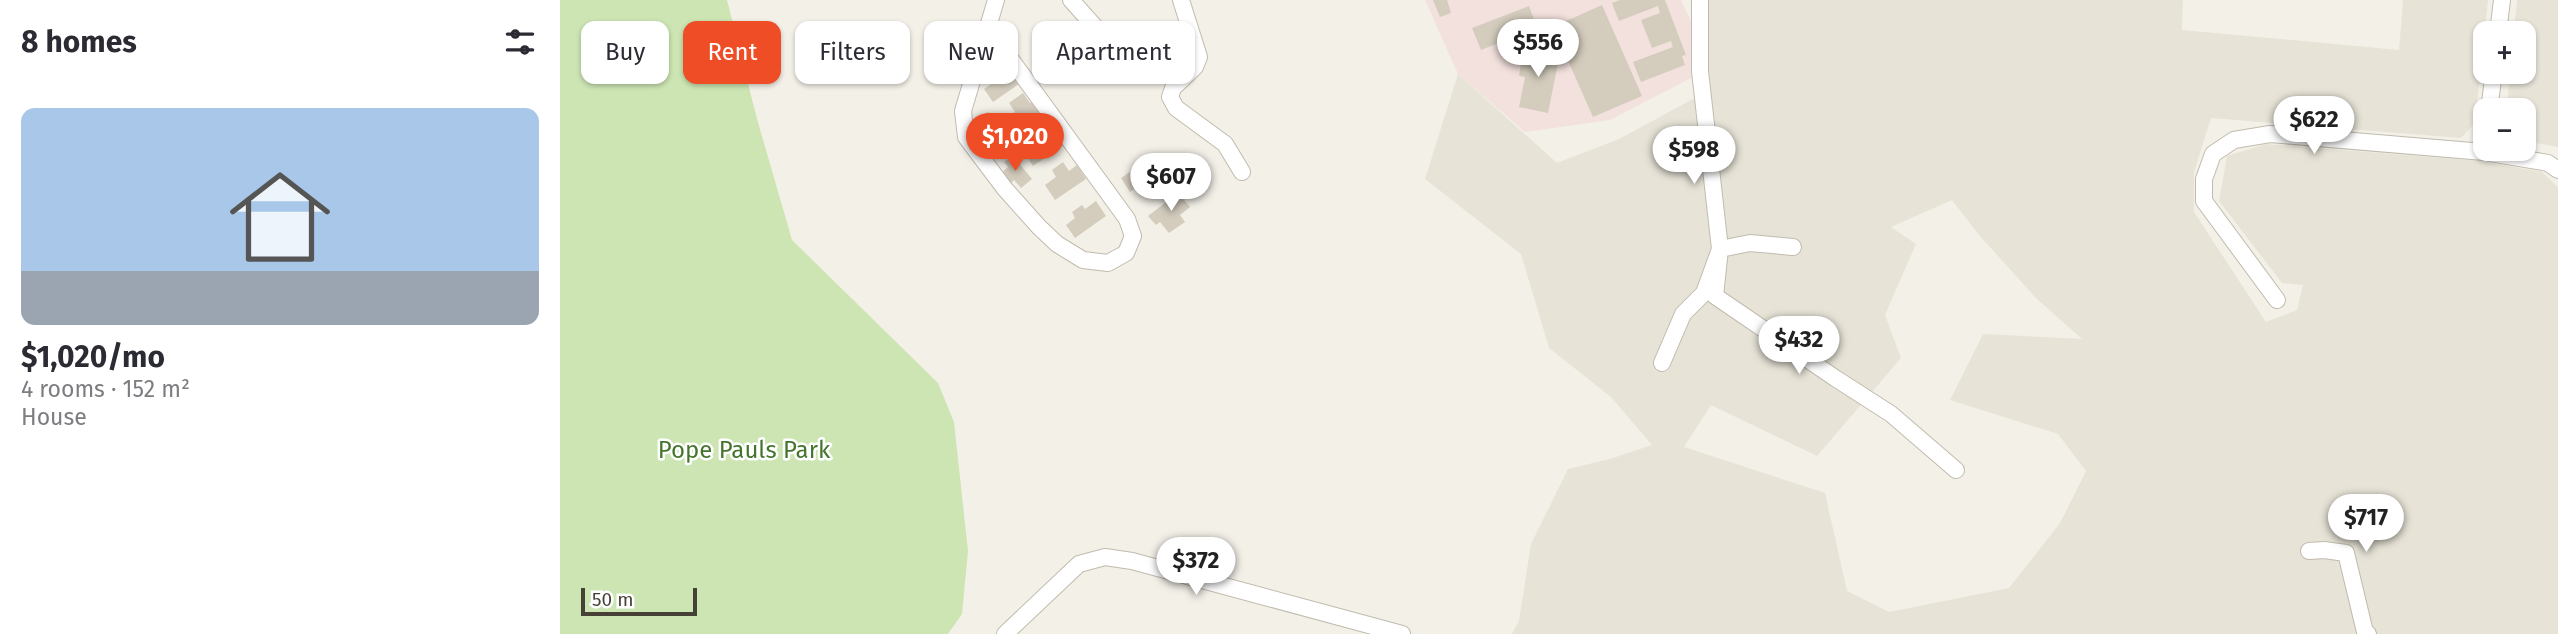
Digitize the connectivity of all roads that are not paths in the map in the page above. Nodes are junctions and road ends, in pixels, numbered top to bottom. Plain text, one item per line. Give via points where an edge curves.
1 (996, 0) edge
2 (1071, 0) edge
3 (1181, 0) edge
4 (1700, 0) edge
5 (2502, 0) edge
6 (990, 21) edge
7 (1090, 21) edge
8 (2499, 21) edge
9 (988, 28) joint
10 (2473, 146) edge
11 (2536, 160) edge
12 (2558, 170) edge
13 (1242, 172) dead end
14 (1793, 247) dead end
15 (1720, 249) junction
16 (2277, 300) dead end
17 (1662, 363) dead end
18 (1956, 470) dead end
19 (2309, 551) dead end
20 (1005, 634) edge
21 (1402, 634) edge
22 (2368, 634) edge

1 - 6 street
2 - 7 street
3 - 13 street via 1199,57 1170,97 1176,108 1225,144
4 - 15 street via 1700,71
5 - 8 street
9 - 9 street via 1127,219 1133,236 1126,253 1108,263 1083,260 1057,244 1005,189 966,137 963,111
10 - 16 street via 2270,134 2234,140 2213,154 2204,179 2204,201
11 - 12 street
14 - 15 street via 1750,243
15 - 17 street via 1704,293 1683,314
15 - 18 street via 1715,296 1891,414
19 - 22 street via 2347,553
20 - 21 street via 1079,564 1105,558 1132,561

